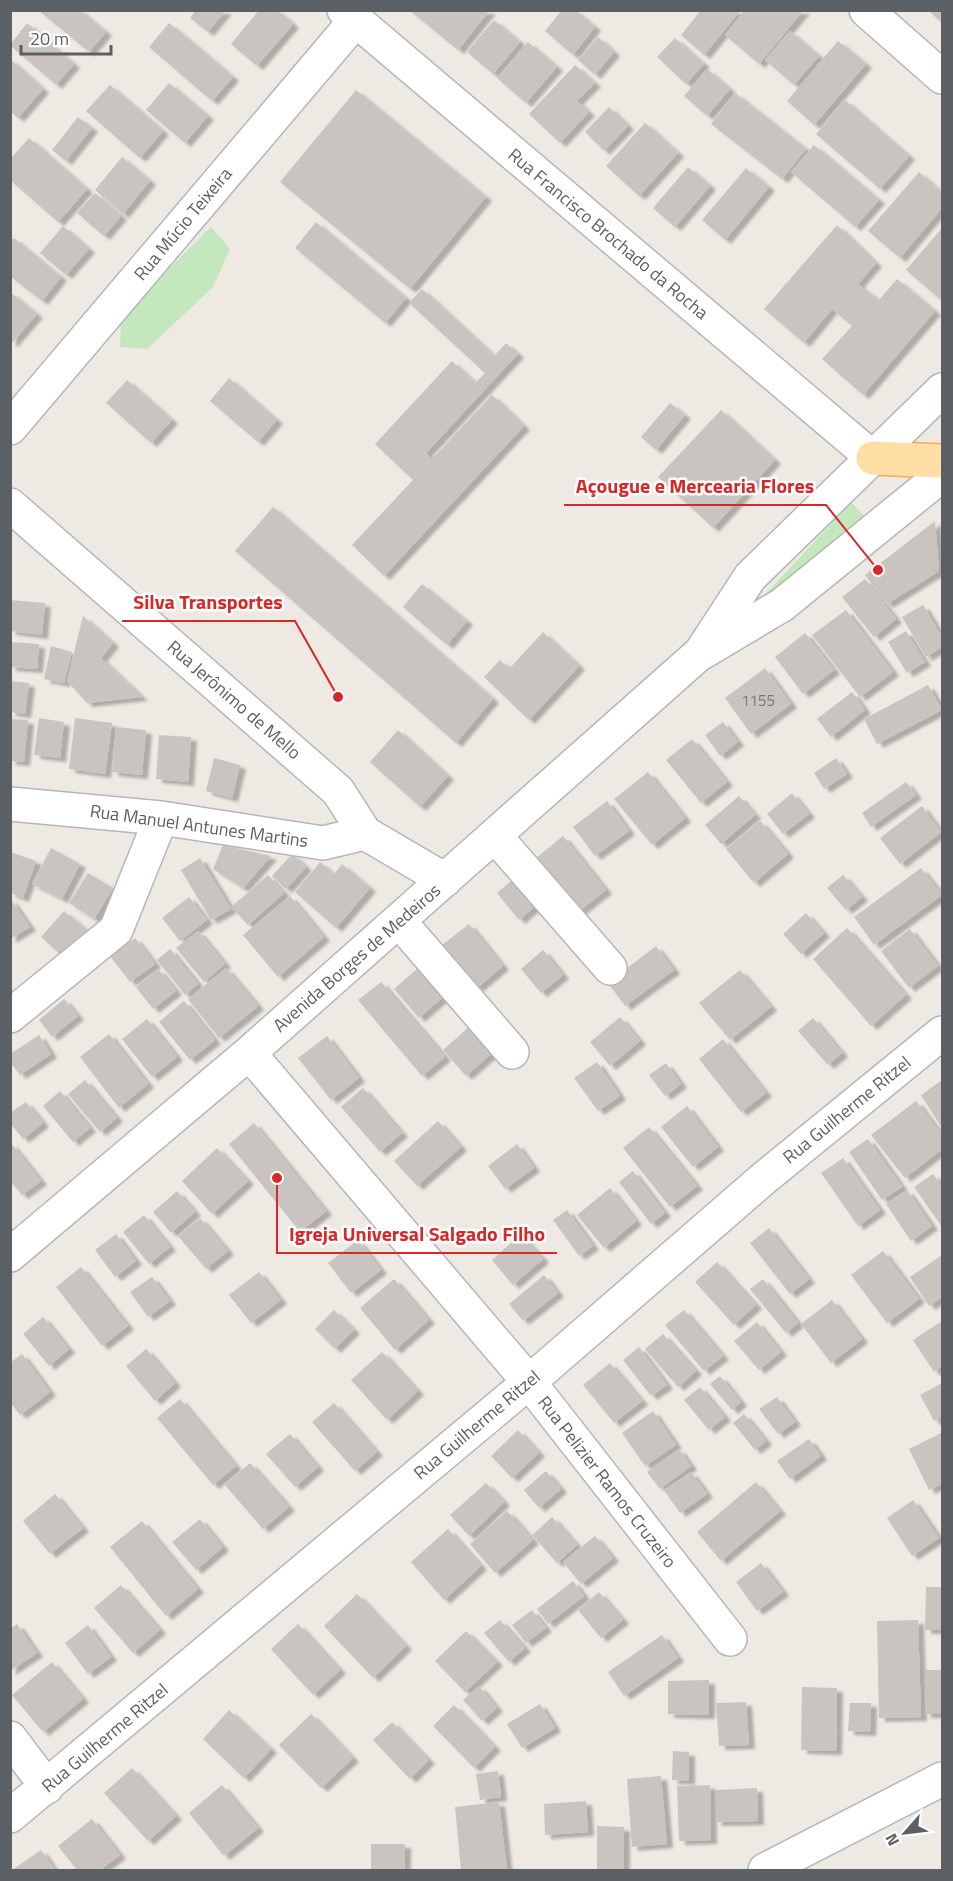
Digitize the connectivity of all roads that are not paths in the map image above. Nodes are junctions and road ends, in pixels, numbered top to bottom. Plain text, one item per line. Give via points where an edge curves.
1 (866, 10) edge
2 (349, 16) edge
3 (942, 77) edge
4 (942, 390) edge
5 (10, 428) edge
6 (873, 458) junction
7 (942, 461) edge
8 (942, 475) edge
9 (10, 505) edge
10 (698, 656) junction
11 (10, 804) edge
12 (161, 818) junction
13 (365, 833) junction
14 (495, 836) junction
15 (445, 880) junction
16 (399, 921) junction
17 (610, 968) dead end
18 (10, 1017) edge
19 (942, 1033) edge
20 (512, 1052) dead end
21 (249, 1053) junction
22 (10, 1255) edge
23 (529, 1382) junction
24 (730, 1639) dead end
25 (10, 1738) edge
26 (942, 1779) edge
27 (47, 1787) junction
28 (10, 1816) edge
29 (765, 1870) edge

1 - 3 street
2 - 5 street, Rua Múcio Teixeira
2 - 6 street, Rua Francisco Brochado da Rocha
4 - 6 street, Avenida Borges de Medeiros
6 - 7 main road
6 - 10 street, Avenida Borges de Medeiros via 750,577
8 - 10 street, Avenida Borges de Medeiros via 782,606
9 - 13 street, Rua Jerônimo de Mello via 338,791
10 - 14 street, Avenida Borges de Medeiros
11 - 12 street, Rua Manuel Antunes Martins
12 - 13 street, Rua Manuel Antunes Martins via 323,843
12 - 18 street via 116,930
13 - 15 street
14 - 15 street, Avenida Borges de Medeiros
14 - 17 street
15 - 16 street, Avenida Borges de Medeiros
16 - 20 street
16 - 21 street, Avenida Borges de Medeiros
19 - 23 street, Rua Guilherme Ritzel via 763,1179
21 - 22 street, Avenida Borges de Medeiros
21 - 23 street, Rua Pelizier Ramos Cruzeiro
23 - 24 street, Rua Pelizier Ramos Cruzeiro
23 - 27 street, Rua Guilherme Ritzel
25 - 27 street
26 - 29 street
27 - 28 street, Rua Guilherme Ritzel

